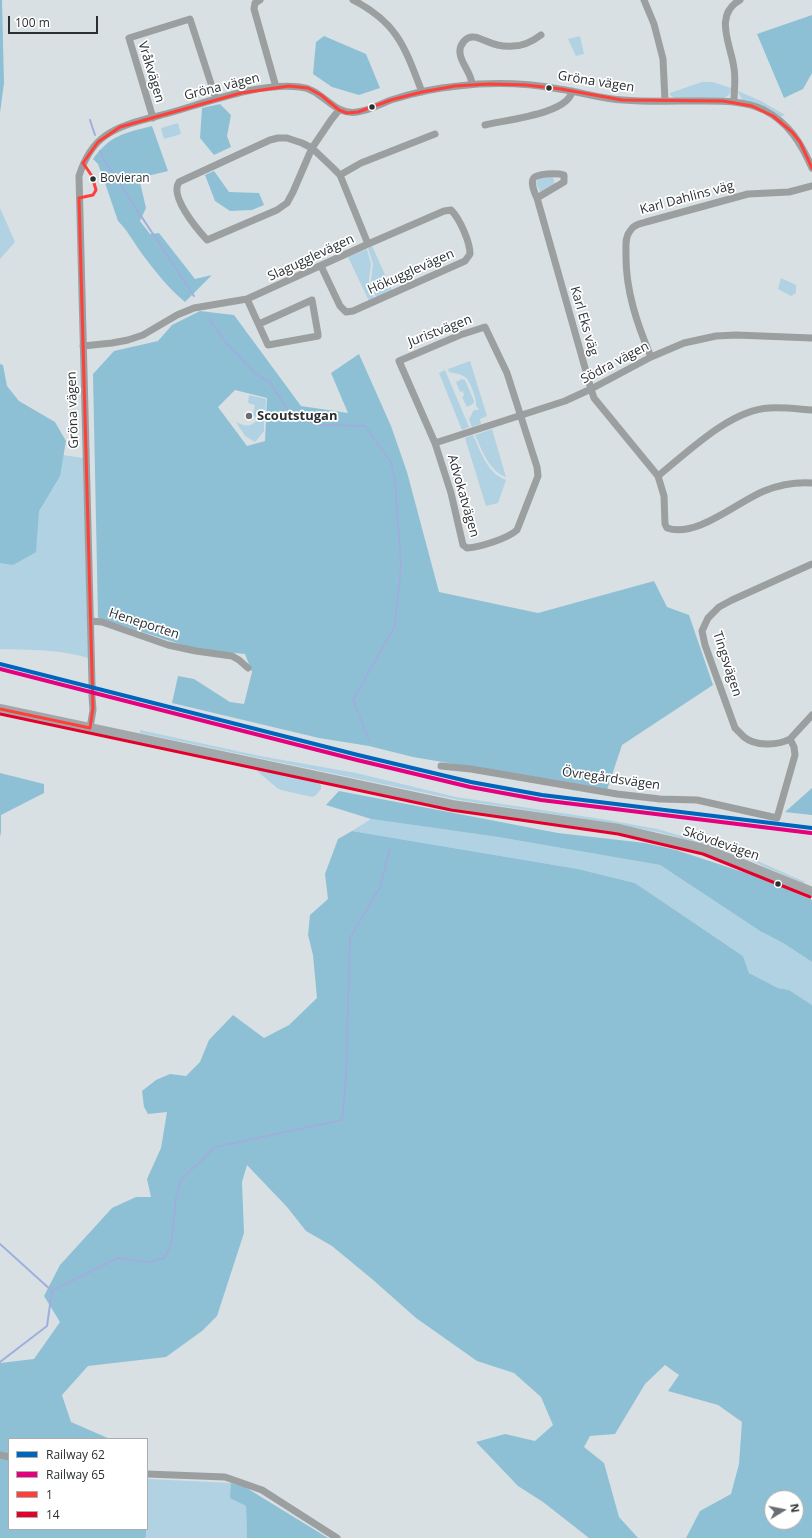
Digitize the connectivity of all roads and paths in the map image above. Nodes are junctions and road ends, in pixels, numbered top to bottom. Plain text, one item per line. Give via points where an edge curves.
1 (260, 0) edge
2 (353, 0) edge
3 (644, 0) edge
4 (740, 0) edge
5 (542, 35) dead end
6 (472, 84) junction
7 (276, 87) junction
8 (572, 91) junction
9 (422, 92) junction
10 (216, 99) junction
11 (666, 101) junction
12 (734, 102) junction
13 (339, 110) junction
14 (153, 118) junction
15 (486, 125) dead end
16 (434, 134) dead end
17 (312, 148) junction
18 (812, 168) edge
19 (340, 175) junction
20 (812, 186) edge
21 (537, 198) junction
22 (368, 244) junction
23 (321, 266) junction
24 (247, 299) junction
25 (259, 324) junction
26 (812, 338) edge
27 (83, 346) junction
28 (651, 357) junction
29 (591, 389) junction
30 (812, 410) edge
31 (520, 416) junction
32 (435, 443) junction
33 (658, 476) junction
34 (812, 483) edge
35 (812, 564) edge
36 (91, 621) junction
37 (248, 668) dead end
38 (92, 684) tunnel mouth
39 (92, 696) tunnel mouth
40 (0, 709) edge
41 (812, 715) edge
42 (90, 728) junction
43 (790, 739) junction
44 (441, 766) dead end
45 (812, 892) edge
46 (148, 1474) edge
47 (337, 1538) edge

1 - 7 street via 255,3 254,8
2 - 9 street via 374,12 396,35 410,60
3 - 11 street via 663,58
4 - 12 street via 731,6 725,20 735,74
5 - 6 street via 528,44 513,46 496,45 475,37 467,38 461,44 460,54 471,75
6 - 8 street, Gröna vägen via 526,85
6 - 9 street, Gröna vägen
7 - 10 street, Gröna vägen
7 - 13 street, Gröna vägen via 308,88
8 - 11 street, Gröna vägen via 622,100
8 - 15 street via 572,95 556,107
9 - 13 street, Gröna vägen via 358,112 347,113
10 - 14 street, Gröna vägen
10 - 14 street, Vråkvägen via 190,19 129,38
11 - 12 street, Gröna vägen
12 - 18 street, Gröna vägen via 763,110 784,124 800,142
13 - 17 street
14 - 27 street, Gröna vägen via 120,127 105,135 87,155 79,176
16 - 19 street via 361,163
17 - 17 street via 287,203 278,210 212,239 207,240 190,220 176,189 179,182 270,140 287,138
17 - 19 street, Slagugglevägen
19 - 22 street, Slagugglevägen
20 - 28 street, Karl Dahlins väg via 789,192 748,194 646,222 631,229 626,241 627,279 634,312
21 - 21 street, Karl Eks väg via 532,182 535,176 564,175 564,182 560,186
21 - 29 street, Karl Eks väg
22 - 23 street, Slagugglevägen
22 - 23 street, Hökugglevägen via 451,210 456,215 470,246 470,254 465,261 346,312 340,306
23 - 24 street, Slagugglevägen
24 - 25 street
24 - 27 street, Slagugglevägen via 194,308 143,335 128,340
25 - 25 street via 268,344 318,336 312,300
26 - 28 street, Södra vägen via 744,334 716,336 684,343
27 - 36 street, Gröna vägen
28 - 29 street, Södra vägen
29 - 31 street, Södra vägen
29 - 33 street, Karl Eks väg via 594,398
30 - 33 street via 768,408 743,414 721,426
31 - 32 street, Södra vägen
31 - 32 street, Juristvägen via 502,360 485,327 460,334 399,361
31 - 32 street, Advokatvägen via 538,476 517,530 510,536 471,548 463,545 451,493
33 - 34 street via 664,496 665,524 672,530 696,526 778,486
35 - 43 street, Tingsvägen via 719,607 708,618 702,631 735,728 745,738 760,744 774,744
36 - 37 street, Heneporten via 102,622 181,648 232,656
36 - 38 street, Heneporten
39 - 42 street
40 - 42 main road, Skövdevägen
41 - 43 street
42 - 45 main road, Skövdevägen via 452,805 619,829 705,849
43 - 44 street, Övregårdsvägen via 795,755 777,818 697,800 617,794
46 - 47 street via 225,1477 262,1490

